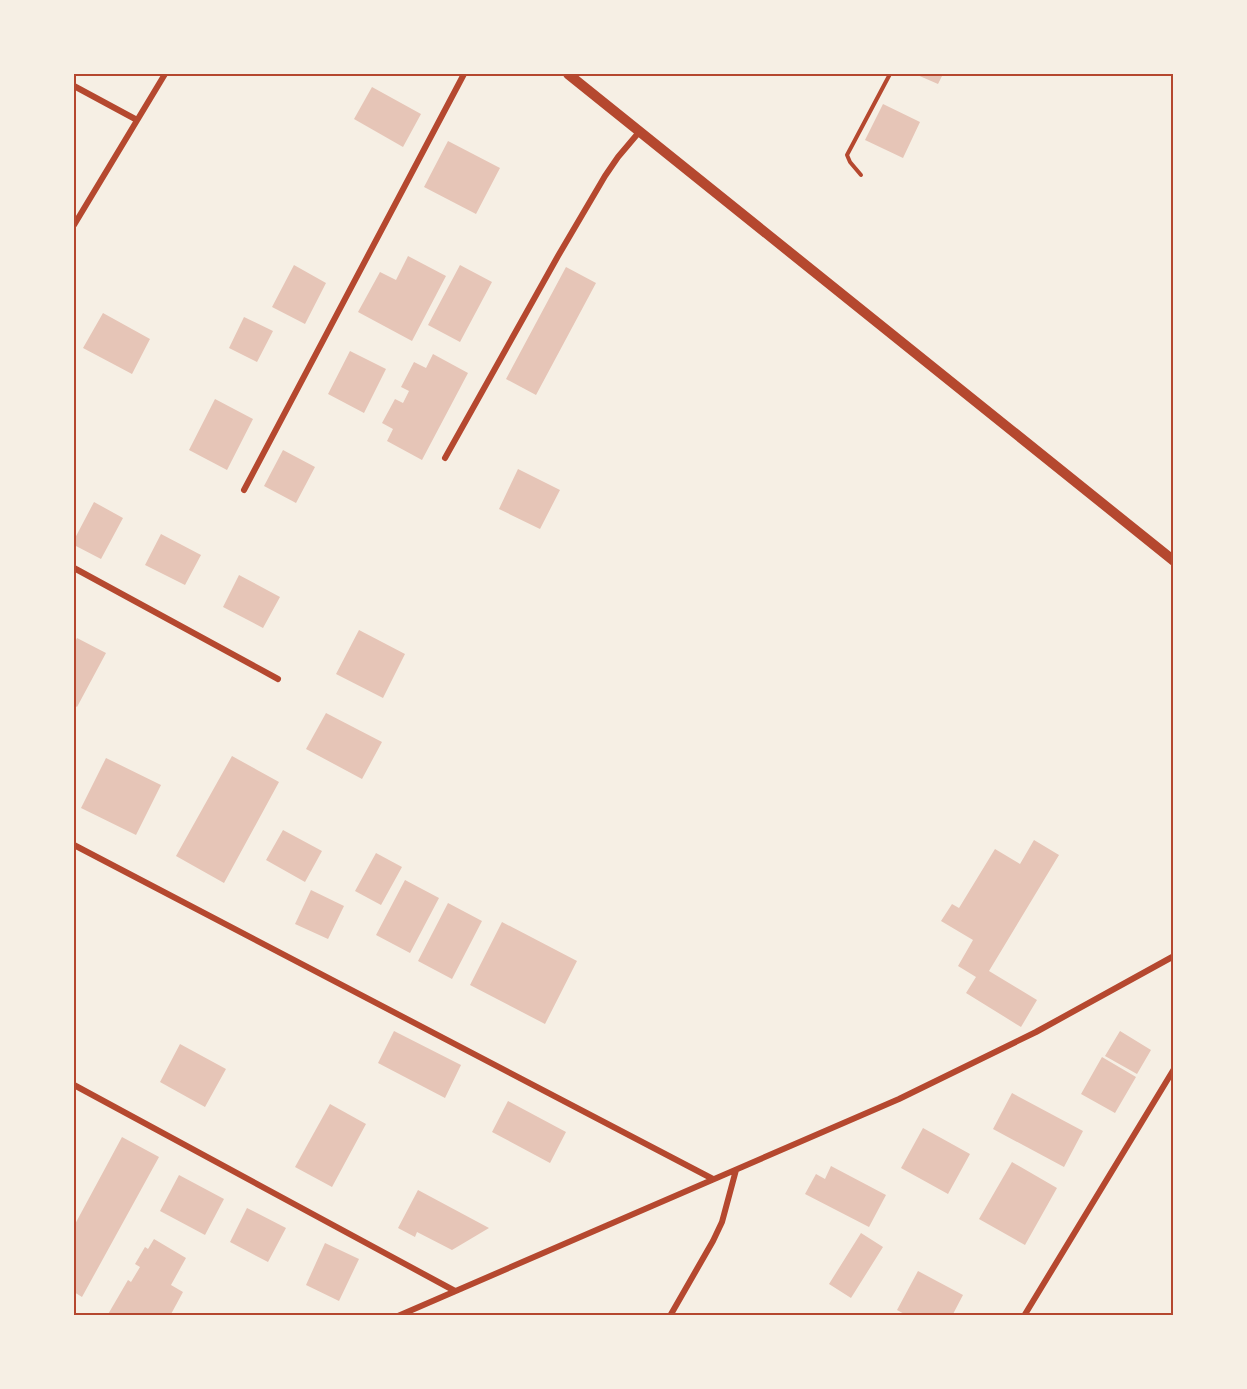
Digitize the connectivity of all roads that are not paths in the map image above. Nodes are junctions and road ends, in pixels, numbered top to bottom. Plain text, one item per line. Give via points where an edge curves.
1 (165, 74) edge
2 (464, 74) edge
3 (568, 74) edge
4 (74, 86) edge
5 (137, 120) junction
6 (640, 131) junction
7 (74, 225) edge
8 (445, 458) dead end
9 (244, 490) dead end
10 (1173, 561) edge
11 (74, 568) edge
12 (278, 679) dead end
13 (74, 845) edge
14 (1173, 956) edge
15 (1173, 1069) edge
16 (74, 1085) edge
17 (736, 1170) junction
18 (713, 1179) junction
19 (455, 1291) junction
20 (398, 1316) edge
21 (670, 1316) edge
22 (1024, 1316) edge

1 - 5 street
2 - 9 street
3 - 6 street
4 - 5 street
5 - 7 street
6 - 8 street via 605,176
6 - 10 street
11 - 12 street
13 - 18 street
14 - 17 street via 1036,1032 899,1099
15 - 22 street
16 - 19 street
17 - 18 street
17 - 21 street via 713,1242
18 - 19 street
19 - 20 street

